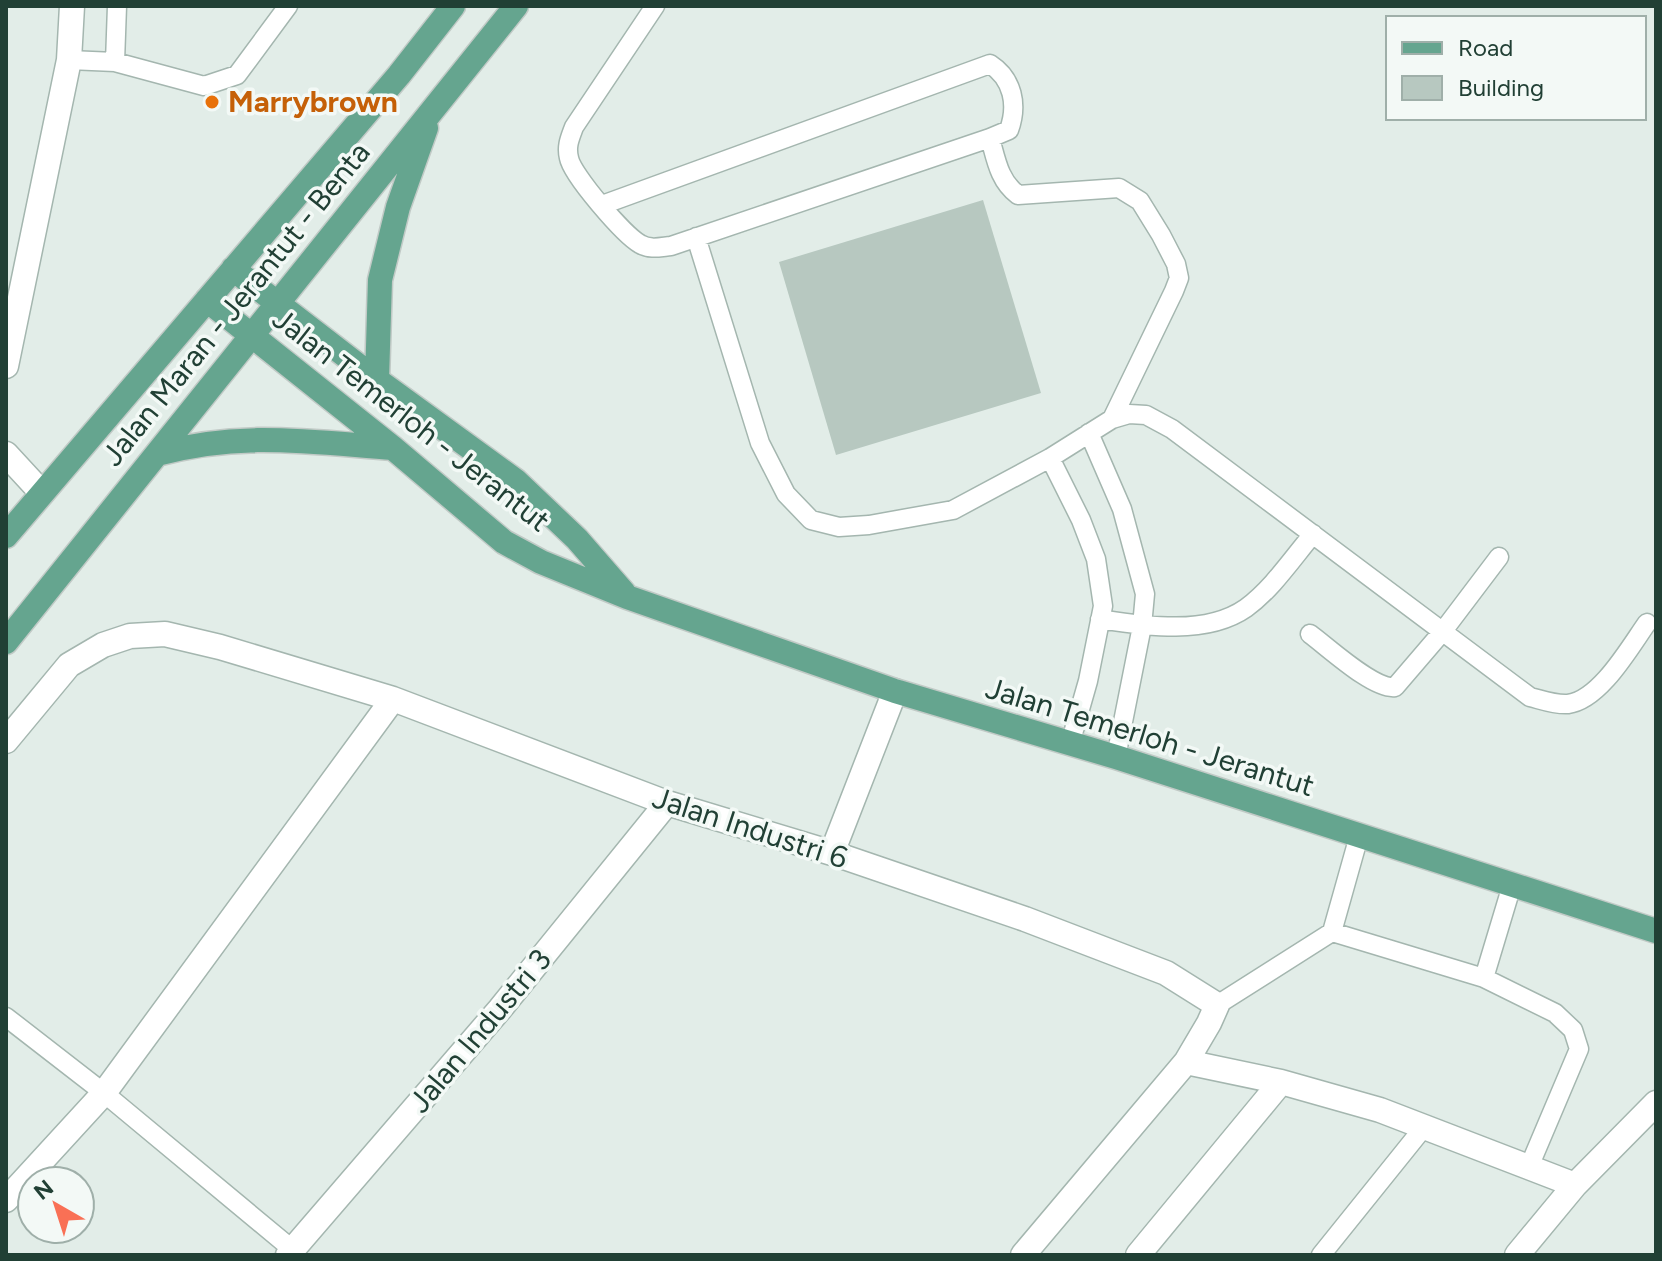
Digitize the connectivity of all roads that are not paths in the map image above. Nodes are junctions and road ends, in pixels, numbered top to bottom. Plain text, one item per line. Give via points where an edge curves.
1 (72, 6) edge
2 (117, 6) edge
3 (288, 6) edge
4 (453, 6) edge
5 (516, 6) edge
6 (655, 6) edge
7 (69, 60) junction
8 (115, 62) junction
9 (432, 110) junction
10 (990, 138) junction
11 (602, 205) junction
12 (696, 237) junction
13 (233, 269) junction
14 (207, 300) junction
15 (278, 303) junction
16 (251, 336) junction
17 (6, 366) edge
18 (377, 380) junction
19 (1112, 419) junction
20 (1089, 433) junction
21 (393, 448) junction
22 (6, 454) edge
23 (157, 454) junction
24 (1050, 458) junction
25 (42, 493) junction
26 (1313, 534) junction
27 (6, 536) edge
28 (1499, 557) dead end
29 (627, 597) junction
30 (1100, 619) junction
31 (1647, 623) dead end
32 (1142, 626) junction
33 (1443, 631) junction
34 (1310, 634) dead end
35 (6, 642) edge
36 (895, 691) junction
37 (393, 699) junction
38 (6, 741) edge
39 (1070, 744) junction
40 (1116, 757) junction
41 (667, 803) junction
42 (1359, 836) junction
43 (832, 853) junction
44 (1512, 885) junction
45 (1656, 931) edge
46 (1332, 932) junction
47 (1484, 978) junction
48 (1217, 1005) junction
49 (6, 1017) edge
50 (1186, 1062) junction
51 (1281, 1082) junction
52 (104, 1093) junction
53 (1656, 1103) edge
54 (1424, 1127) junction
55 (1529, 1167) junction
56 (1575, 1185) junction
57 (6, 1200) edge
58 (290, 1252) edge
59 (1023, 1255) edge
60 (1138, 1255) edge
61 (1321, 1255) edge
62 (1517, 1255) edge

1 - 7 street
2 - 8 lane
3 - 8 lane via 237,75 204,86
4 - 13 main road, Jalan Maran - Jerantut - Benta
5 - 9 main road, Jalan Maran - Jerantut - Benta
6 - 11 lane via 567,145 577,177
7 - 8 lane
7 - 17 street
9 - 15 main road, Jalan Maran - Jerantut - Benta
9 - 18 main road via 398,207 380,280
10 - 11 lane via 1009,130 1014,110 1005,78 990,64
10 - 12 lane
10 - 19 lane via 1001,175 1018,195 1119,188 1129,192 1140,201 1176,264 1179,278 1174,291
11 - 12 lane via 639,244 671,246
12 - 24 lane via 760,443 786,494 811,520 839,527 869,525 953,510
13 - 14 main road, Jalan Maran - Jerantut - Benta
13 - 15 main road, Jalan Temerloh - Jerantut
14 - 16 main road, Jalan Temerloh - Jerantut
14 - 25 main road, Jalan Maran - Jerantut - Benta
15 - 16 main road, Jalan Maran - Jerantut - Benta
15 - 18 main road, Jalan Temerloh - Jerantut
16 - 21 main road, Jalan Temerloh - Jerantut
16 - 23 main road, Jalan Maran - Jerantut - Benta
18 - 29 main road, Jalan Temerloh - Jerantut via 516,481
19 - 20 lane
19 - 26 lane via 1146,415 1172,429
20 - 24 lane
20 - 32 lane via 1135,551 1145,594
21 - 23 main road via 232,439
21 - 29 main road, Jalan Temerloh - Jerantut via 504,542
22 - 25 street
23 - 35 main road, Jalan Maran - Jerantut - Benta
24 - 30 lane via 1096,559
25 - 27 main road, Jalan Maran - Jerantut - Benta
26 - 32 lane via 1243,610 1197,625
26 - 33 lane
28 - 33 lane
29 - 36 main road, Jalan Temerloh - Jerantut
30 - 32 lane
30 - 39 lane
31 - 33 lane via 1596,689 1570,704 1530,697
32 - 40 lane
33 - 34 lane via 1402,682 1386,689
36 - 39 main road, Jalan Temerloh - Jerantut
36 - 43 street
37 - 38 street, Jalan Industri 6 via 220,647 165,634 130,636 69,665
37 - 41 street, Jalan Industri 6
37 - 52 street
39 - 40 main road, Jalan Temerloh - Jerantut
40 - 42 main road, Jalan Temerloh - Jerantut
41 - 43 street, Jalan Industri 6
41 - 58 street, Jalan Industri 3 via 500,1009
42 - 44 main road, Jalan Temerloh - Jerantut
42 - 46 lane
43 - 48 street, Jalan Industri 6 via 1166,973
44 - 45 main road, Jalan Temerloh - Jerantut
44 - 47 lane
46 - 47 lane
46 - 48 lane
47 - 55 lane via 1555,1013 1573,1030 1579,1049
48 - 50 street
49 - 52 lane
50 - 51 street
50 - 59 street
51 - 54 street
51 - 60 street
52 - 57 street
52 - 58 lane
53 - 56 street
54 - 55 street
54 - 61 lane
55 - 56 street
56 - 62 street

